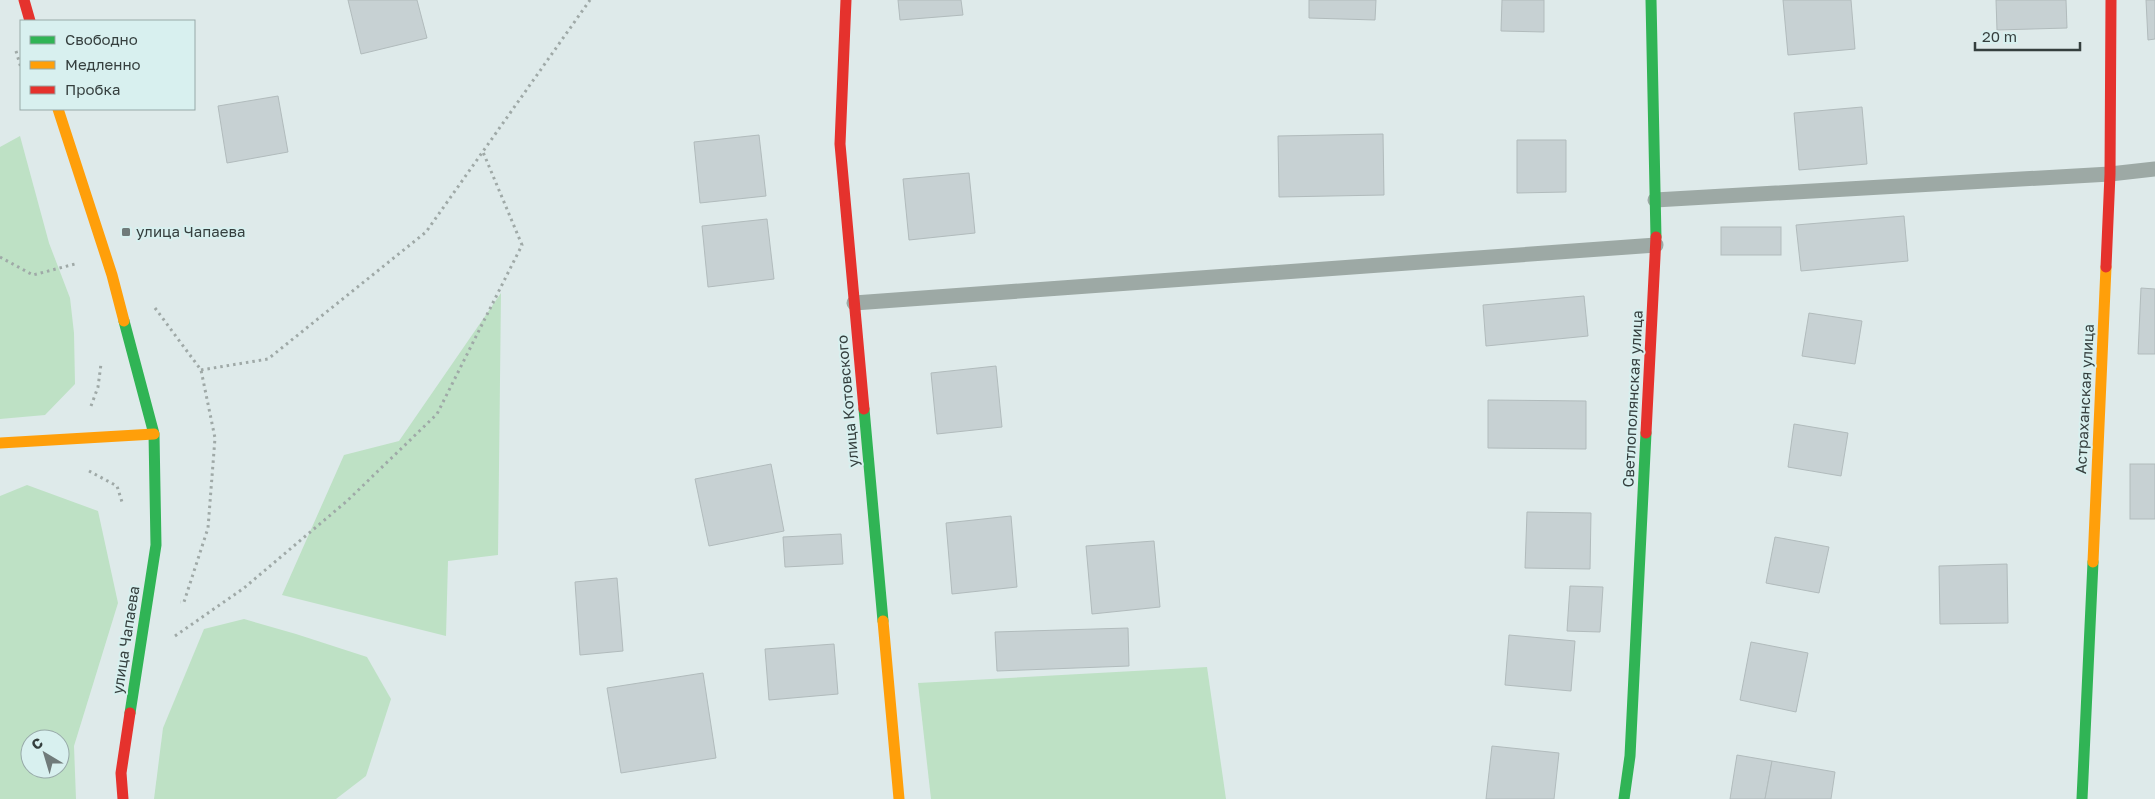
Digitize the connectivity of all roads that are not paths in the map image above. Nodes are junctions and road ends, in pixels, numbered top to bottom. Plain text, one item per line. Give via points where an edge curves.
1 (24, 0) edge
2 (846, 0) edge
3 (1651, 0) edge
4 (2111, 0) edge
5 (30, 20) edge
6 (58, 110) edge
7 (2155, 169) edge
8 (2110, 174) junction
9 (1655, 200) junction
10 (1656, 245) junction
11 (854, 303) junction
12 (154, 434) junction
13 (0, 443) edge
14 (123, 799) edge
15 (899, 799) edge
16 (1624, 799) edge
17 (2082, 799) edge

1 - 5 street
2 - 11 street, улица Котовского via 840,144
3 - 9 street, Светлополянская улица
4 - 8 street, Астраханская улица
6 - 12 street, улица Чапаева via 112,276
7 - 8 lane
8 - 9 lane
8 - 17 street, Астраханская улица
9 - 10 street, Светлополянская улица
10 - 11 lane
10 - 16 street, Светлополянская улица via 1630,756
11 - 15 street, улица Котовского
12 - 13 street
12 - 14 street, улица Чапаева via 156,546 121,773

